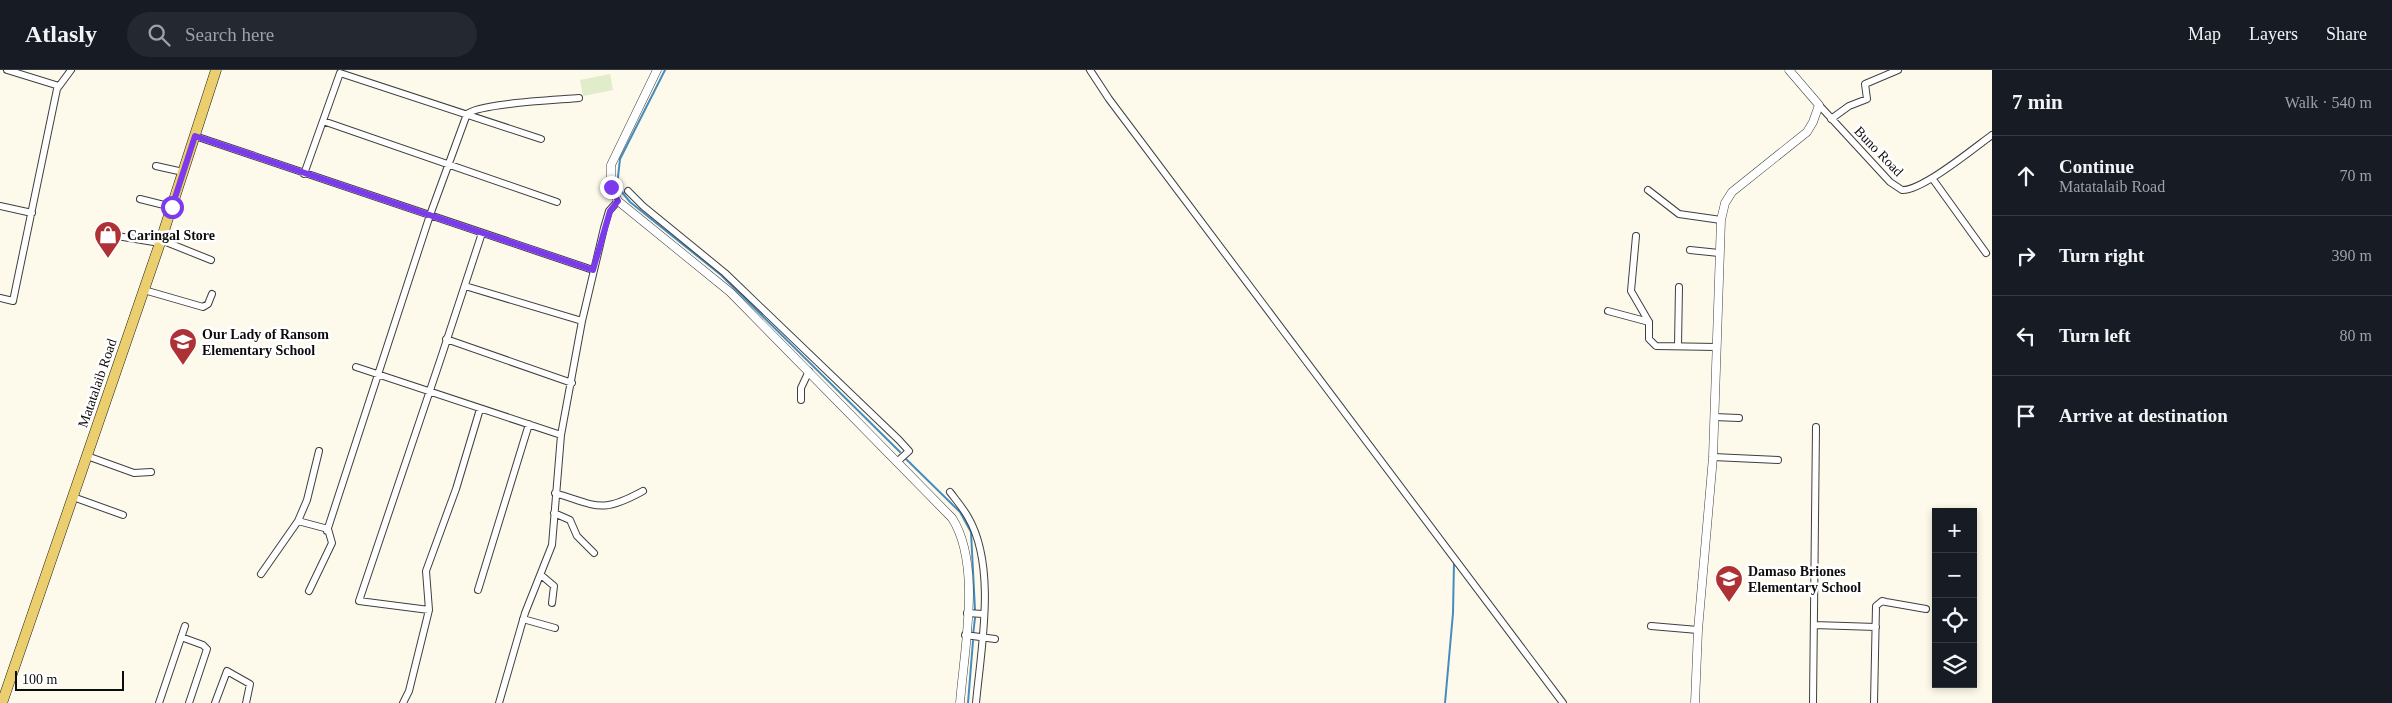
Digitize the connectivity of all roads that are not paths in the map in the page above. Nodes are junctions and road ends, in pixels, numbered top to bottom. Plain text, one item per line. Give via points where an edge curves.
1 (7, 70) edge
2 (71, 70) edge
3 (216, 70) edge
4 (657, 70) edge
5 (1090, 70) edge
6 (1789, 70) edge
7 (1898, 70) edge
8 (59, 86) junction
9 (579, 98) dead end
10 (1819, 105) junction
11 (468, 114) junction
12 (1832, 119) junction
13 (323, 121) junction
14 (1992, 135) edge
15 (195, 136) junction
16 (541, 138) dead end
17 (450, 165) junction
18 (156, 166) dead end
19 (183, 172) junction
20 (304, 174) junction
21 (1932, 178) junction
22 (1648, 190) dead end
23 (628, 192) dead end
24 (140, 199) dead end
25 (618, 201) junction
26 (557, 202) dead end
27 (0, 206) edge
28 (172, 207) junction
29 (32, 213) junction
30 (430, 215) junction
31 (1721, 220) junction
32 (482, 233) junction
33 (117, 236) dead end
34 (1636, 236) dead end
35 (161, 241) junction
36 (1690, 250) dead end
37 (1719, 253) junction
38 (1986, 254) dead end
39 (211, 260) dead end
40 (593, 270) junction
41 (465, 286) junction
42 (1679, 287) dead end
43 (144, 290) junction
44 (212, 294) dead end
45 (0, 298) edge
46 (1608, 312) dead end
47 (582, 321) junction
48 (1649, 322) junction
49 (446, 339) junction
50 (1678, 345) junction
51 (1717, 347) junction
52 (356, 367) dead end
53 (809, 371) junction
54 (380, 374) junction
55 (572, 383) junction
56 (430, 394) junction
57 (801, 400) dead end
58 (480, 408) junction
59 (1714, 417) junction
60 (1739, 418) dead end
61 (529, 424) junction
62 (1816, 427) dead end
63 (561, 435) junction
64 (319, 450) dead end
65 (87, 456) junction
66 (1713, 458) junction
67 (1778, 460) dead end
68 (898, 461) junction
69 (151, 472) dead end
70 (643, 491) dead end
71 (950, 492) dead end
72 (555, 493) junction
73 (73, 497) junction
74 (554, 513) junction
75 (123, 515) dead end
76 (298, 520) junction
77 (328, 530) junction
78 (594, 553) dead end
79 (261, 574) dead end
80 (541, 575) junction
81 (478, 590) dead end
82 (309, 591) dead end
83 (552, 604) dead end
84 (1926, 609) dead end
85 (429, 610) junction
86 (967, 613) junction
87 (983, 614) junction
88 (523, 619) junction
89 (1814, 625) junction
90 (185, 626) dead end
91 (1651, 626) dead end
92 (1876, 627) junction
93 (555, 628) dead end
94 (1698, 630) junction
95 (965, 635) junction
96 (181, 637) junction
97 (982, 637) junction
98 (995, 638) dead end
99 (4, 684) edge
100 (2, 703) edge
101 (160, 703) edge
102 (189, 703) edge
103 (215, 703) edge
104 (246, 703) edge
105 (404, 703) edge
106 (499, 703) edge
107 (960, 703) edge
108 (976, 703) edge
109 (1563, 703) edge
110 (1695, 703) edge
111 (1813, 703) edge
112 (1874, 703) edge

1 - 8 street
2 - 8 street
3 - 15 main road, Matatalaib Road
4 - 25 street via 611,165 611,187
5 - 109 street
6 - 10 street, Buno Road
7 - 12 street via 1865,84 1867,99 1851,105
8 - 29 street
9 - 11 street via 502,105 472,110
10 - 12 street, Buno Road
10 - 31 street via 1807,132 1732,192
11 - 13 street via 342,73
11 - 16 street
11 - 17 street
12 - 21 street, Buno Road via 1898,188 1908,190
13 - 17 street
13 - 20 street
14 - 21 street, Buno Road
15 - 19 main road, Matatalaib Road
15 - 20 street
17 - 26 street
17 - 30 street
18 - 19 street
19 - 28 main road, Matatalaib Road
20 - 30 street
21 - 38 street
22 - 31 street via 1679,214
23 - 68 street via 725,273 899,440 909,451
24 - 28 street
25 - 40 street via 610,211
25 - 53 street via 714,278
27 - 29 street
28 - 35 main road, Matatalaib Road
29 - 45 street via 14,302
30 - 32 street
30 - 54 street
31 - 37 street
32 - 40 street
32 - 41 street
33 - 35 street
34 - 48 street via 1631,291
35 - 39 street
35 - 43 main road, Matatalaib Road
36 - 37 street
37 - 51 street
40 - 47 street
41 - 47 street
41 - 49 street
42 - 50 street
43 - 44 street via 203,307
43 - 65 main road, Matatalaib Road
46 - 48 street
47 - 55 street
48 - 50 street via 1652,344
49 - 55 street
49 - 56 street
50 - 51 street
51 - 59 street
52 - 54 street
53 - 57 street via 801,388
53 - 68 street
54 - 56 street
54 - 77 street
55 - 63 street
56 - 58 street
56 - 85 street via 359,600
58 - 61 street
58 - 85 street via 456,489 426,571
59 - 60 street
59 - 66 street
61 - 63 street
61 - 81 street
62 - 89 street
63 - 72 street
64 - 76 street
65 - 69 street via 134,473
65 - 73 main road, Matatalaib Road
66 - 67 street
66 - 94 street
68 - 86 street via 944,508 961,533 969,572
70 - 72 street via 608,507
71 - 87 street via 969,517 980,548
72 - 74 street
73 - 75 street
73 - 99 main road, Matatalaib Road
74 - 78 street via 570,520 577,536
74 - 80 street via 552,545
76 - 77 street
76 - 79 street
77 - 82 street via 332,543
80 - 83 street via 554,586
80 - 88 street
84 - 92 street via 1882,602 1876,606
85 - 105 street
86 - 87 street
86 - 95 street
87 - 97 street
88 - 93 street
88 - 106 street
89 - 92 street
89 - 111 street
90 - 96 street
91 - 94 street
92 - 112 street
94 - 110 street
95 - 97 street
95 - 107 street
96 - 101 street
96 - 102 street via 207,649
97 - 98 street
97 - 108 street
99 - 100 main road, Matatalaib Road
103 - 104 street via 226,670 250,684

